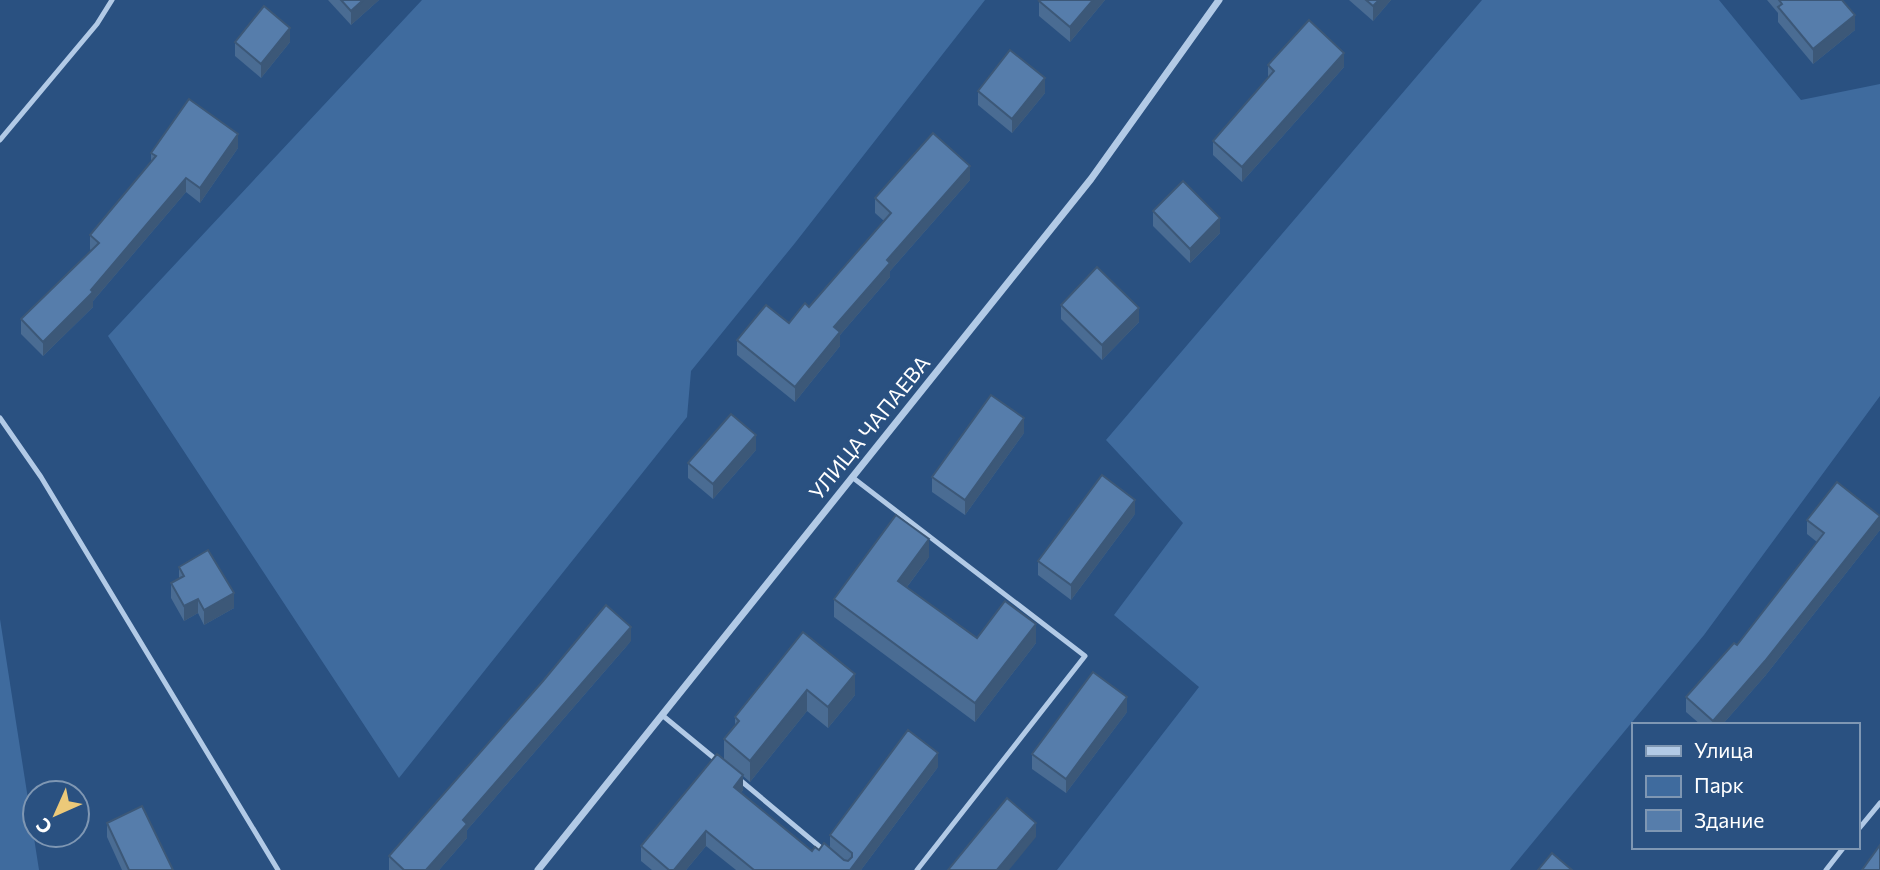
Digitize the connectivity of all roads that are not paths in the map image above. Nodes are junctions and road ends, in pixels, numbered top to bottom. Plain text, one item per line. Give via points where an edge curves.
1 (112, 0) edge
2 (1219, 0) edge
3 (0, 140) edge
4 (0, 418) edge
5 (852, 477) junction
6 (662, 715) junction
7 (724, 767) edge
8 (734, 775) edge
9 (1880, 803) edge
10 (1859, 829) edge
11 (1842, 849) edge
12 (827, 853) edge
13 (278, 870) edge
14 (538, 870) edge
15 (917, 870) edge
16 (1826, 870) edge

1 - 3 lane
2 - 5 street, УЛИЦА ЧАПАЕВА via 1091,179
4 - 13 lane via 48,489
5 - 6 street, УЛИЦА ЧАПАЕВА
5 - 15 lane via 1085,656
6 - 7 lane
6 - 14 street, УЛИЦА ЧАПАЕВА
8 - 12 lane
9 - 10 lane
11 - 16 lane

